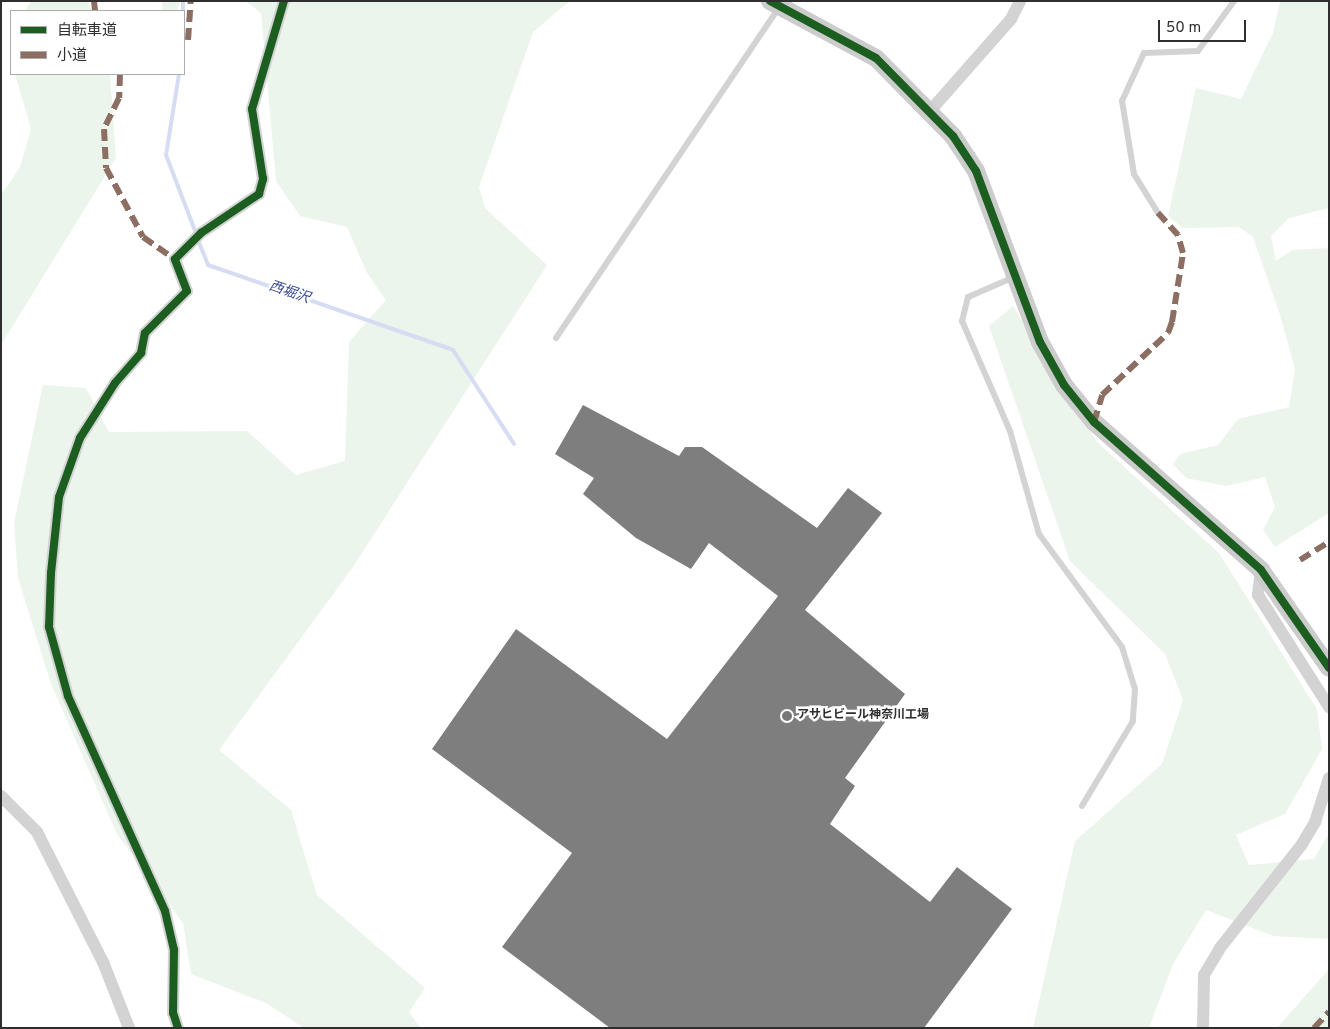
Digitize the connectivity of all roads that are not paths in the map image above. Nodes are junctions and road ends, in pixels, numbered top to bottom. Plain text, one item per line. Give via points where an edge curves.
1 (284, 1) edge
2 (1020, 1) edge
3 (1234, 1) edge
4 (775, 4) edge
5 (930, 112) junction
6 (1158, 213) dead end
7 (1014, 276) junction
8 (556, 338) dead end
9 (1261, 570) junction
10 (1329, 668) edge
11 (1329, 707) edge
12 (1329, 778) edge
13 (1, 796) edge
14 (1082, 806) dead end
15 (129, 1028) edge
16 (178, 1028) edge
17 (1203, 1028) edge

1 - 16 street via 252,109 263,179 259,194 201,233 175,259 187,291 145,333 141,353 115,383 80,438 59,497 51,573 49,627 68,696 165,911 174,950 173,1013
2 - 5 street via 1010,19
3 - 6 lane via 1198,51 1144,53 1122,101 1134,174
4 - 5 street via 876,58
4 - 8 lane
5 - 7 street via 976,171
7 - 9 street via 1040,342 1064,385 1094,422
7 - 14 lane via 968,297 962,321 1010,431 1039,534 1122,647 1136,690 1133,721
9 - 10 street
9 - 11 street via 1258,595
12 - 17 street via 1315,822 1302,844 1220,948 1204,975
13 - 15 street via 37,832 103,962

